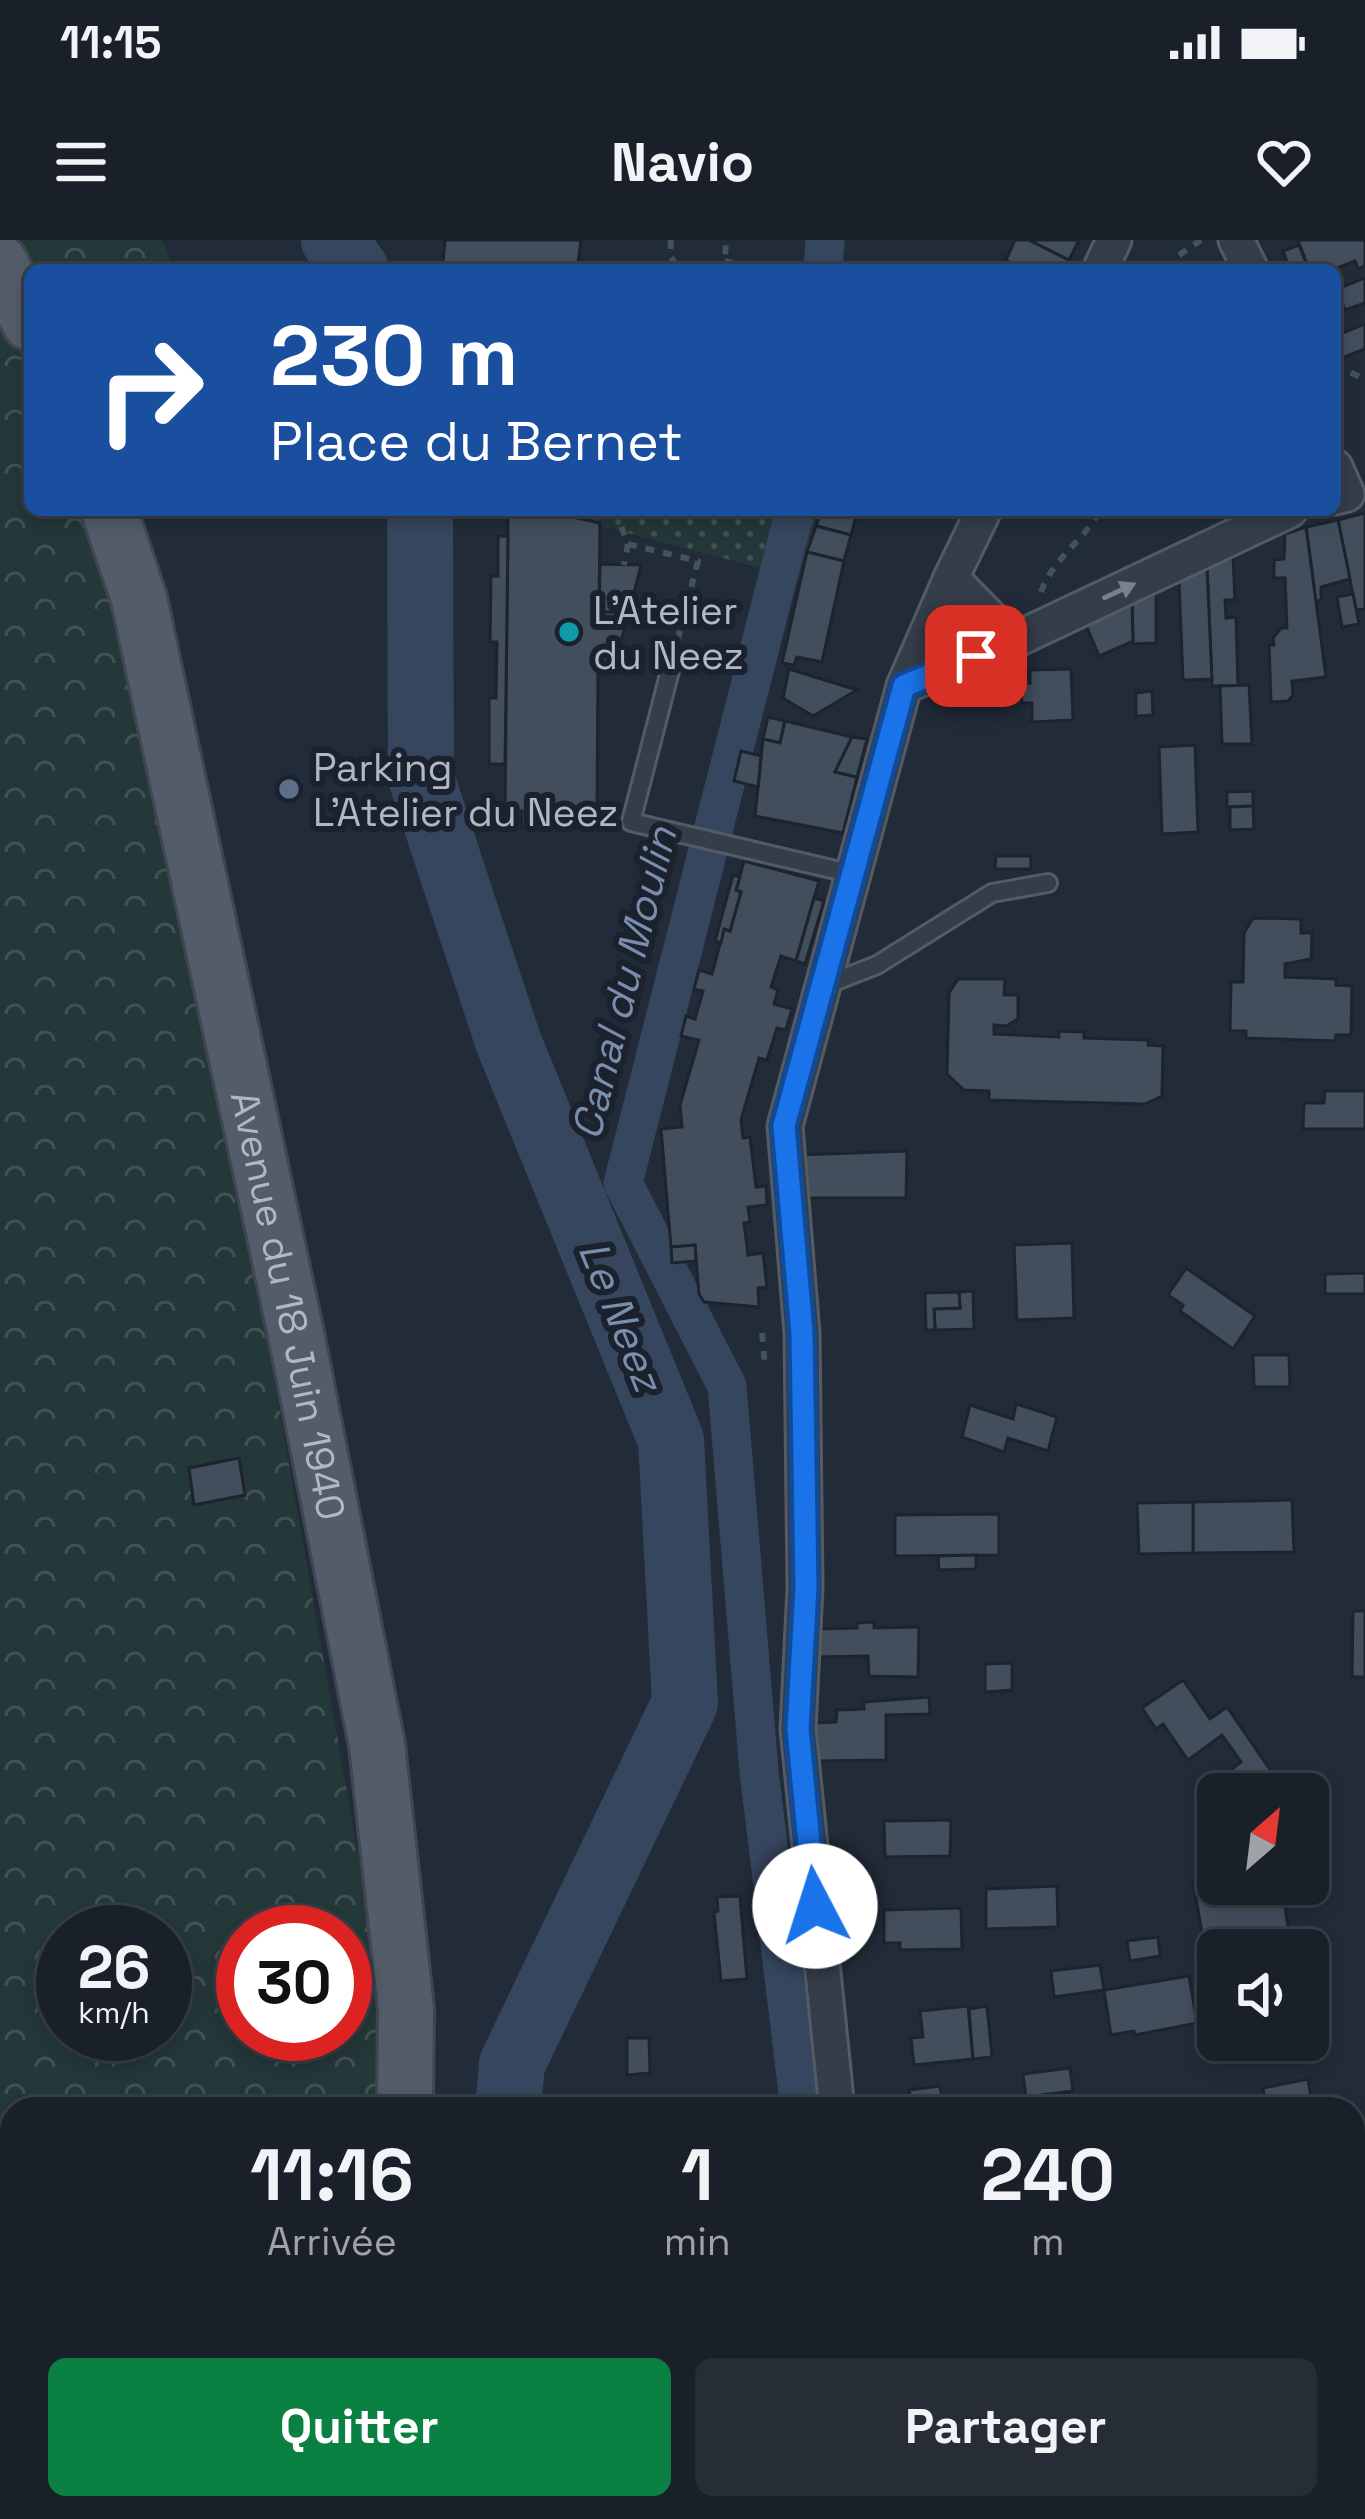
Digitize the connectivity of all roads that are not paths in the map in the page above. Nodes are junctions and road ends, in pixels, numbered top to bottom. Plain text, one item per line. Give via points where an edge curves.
1 (0, 263) edge
2 (24, 311) edge
3 (111, 516) edge
4 (981, 516) edge
5 (1277, 516) edge
6 (951, 578) junction
7 (1012, 641) junction
8 (671, 667) road end
9 (904, 686) junction
10 (853, 874) junction
11 (1048, 883) dead end
12 (823, 986) junction
13 (405, 2097) edge
14 (836, 2097) edge

1 - 2 main road
3 - 13 main road, Avenue du 18 Juin 1940 via 139,598 377,1744 406,2009
4 - 6 street
7 -> 5 street
6 - 7 street
6 - 9 street
7 - 9 street
8 - 10 lane via 631,821
9 - 10 street
10 - 12 street
11 - 12 lane via 992,893 877,965
12 - 14 street via 784,1126 802,1333 806,1588 798,1729

